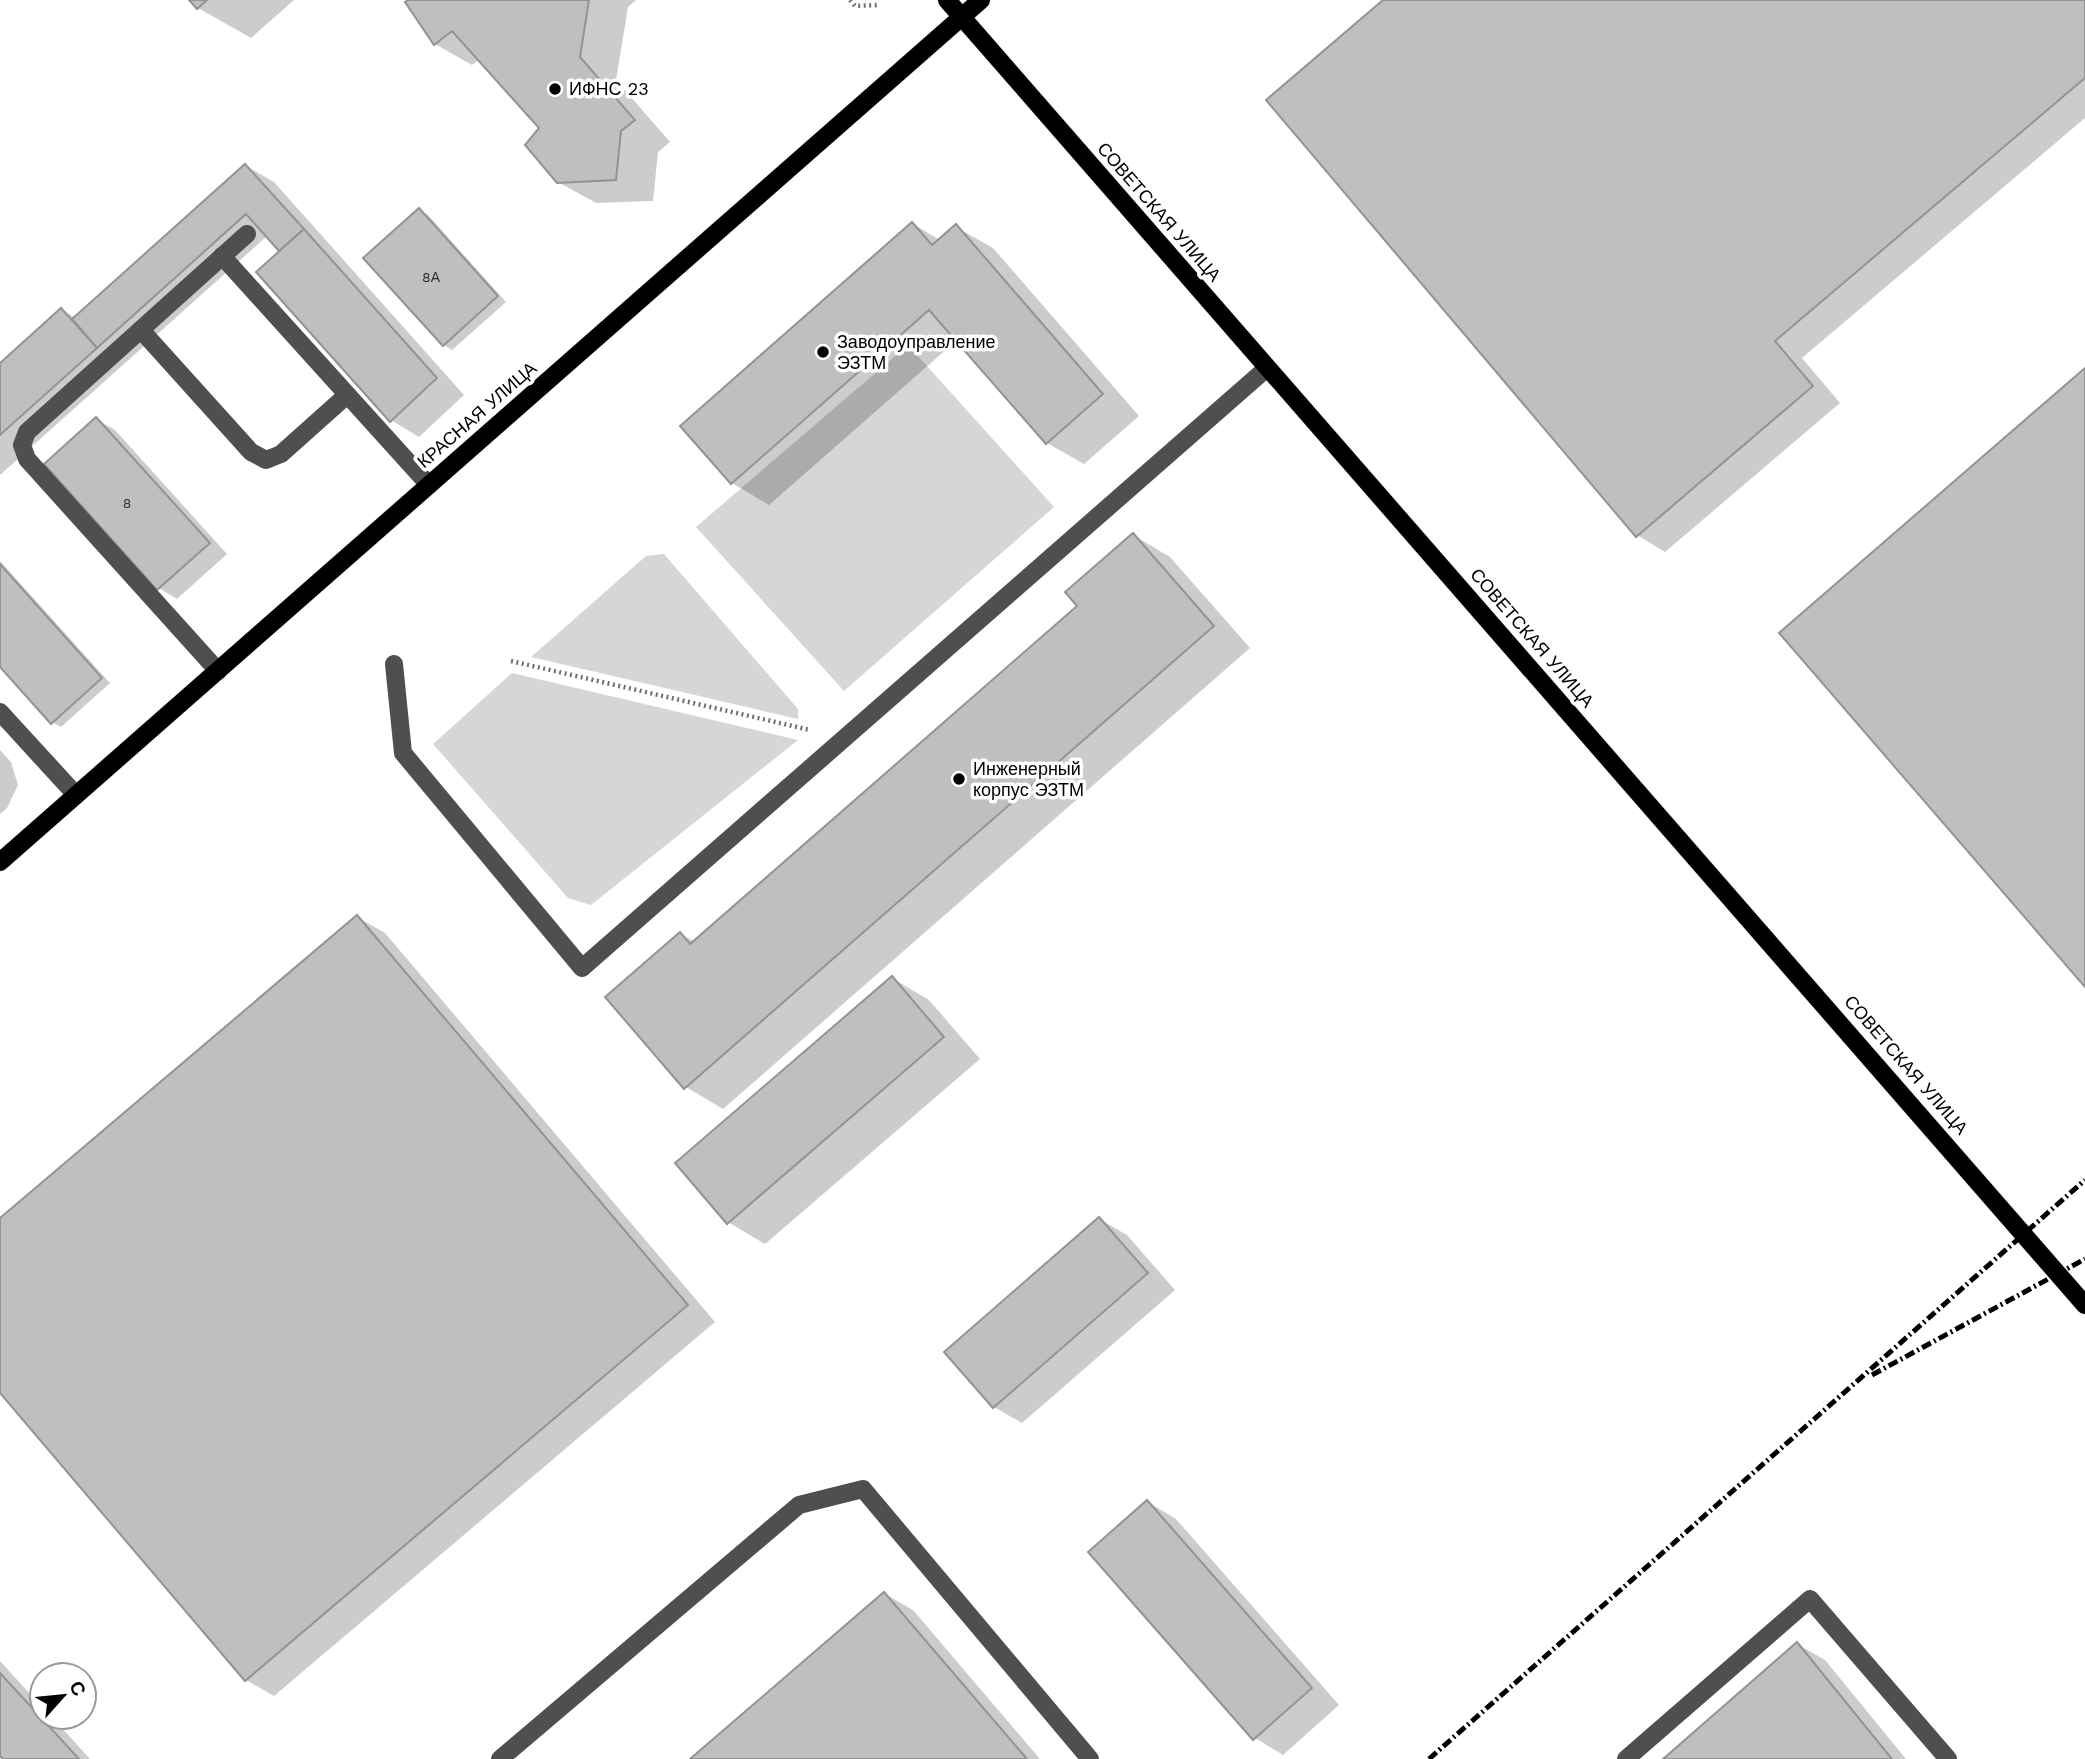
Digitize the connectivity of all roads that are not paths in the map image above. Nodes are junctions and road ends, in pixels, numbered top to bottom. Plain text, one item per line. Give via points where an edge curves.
1 (947, 0) edge
2 (981, 0) edge
3 (963, 17) junction
4 (247, 234) dead end
5 (222, 256) junction
6 (141, 330) junction
7 (1267, 368) junction
8 (347, 395) junction
9 (429, 485) junction
10 (394, 664) dead end
11 (218, 671) junction
12 (0, 712) edge
13 (76, 795) junction
14 (0, 862) edge
15 (2085, 1305) edge
16 (500, 1759) edge
17 (1090, 1759) edge
18 (1626, 1759) edge
19 (1948, 1759) edge

1 - 3 main road, СОВЕТСКАЯ УЛИЦА
2 - 3 main road, КРАСНАЯ УЛИЦА
3 - 7 main road, СОВЕТСКАЯ УЛИЦА
3 - 9 main road, КРАСНАЯ УЛИЦА
4 - 5 lane
5 - 6 lane
5 - 8 lane
6 - 8 lane via 251,452 266,460 281,454
6 - 11 lane via 27,432 22,445 27,459
7 - 10 lane via 582,968 403,753
7 - 15 main road, СОВЕТСКАЯ УЛИЦА
8 - 9 lane
9 - 11 main road, КРАСНАЯ УЛИЦА
11 - 13 main road, КРАСНАЯ УЛИЦА
12 - 13 lane
13 - 14 main road, КРАСНАЯ УЛИЦА
16 - 17 lane via 799,1505 863,1489
18 - 19 lane via 1810,1599

